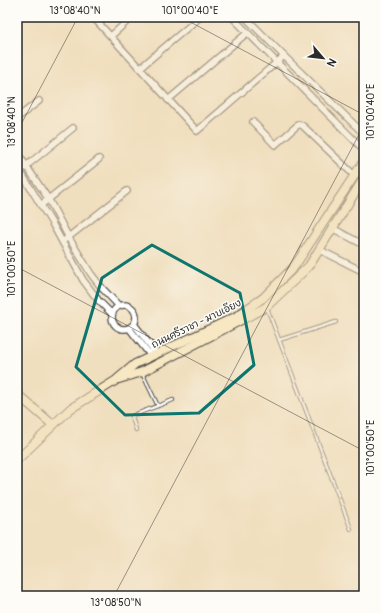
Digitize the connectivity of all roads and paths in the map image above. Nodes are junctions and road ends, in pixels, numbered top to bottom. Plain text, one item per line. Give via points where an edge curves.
1 (93, 17) edge
2 (132, 17) edge
3 (200, 17) edge
4 (232, 17) edge
5 (246, 17) edge
6 (247, 32) junction
7 (110, 36) junction
8 (284, 56) junction
9 (277, 62) junction
10 (140, 68) junction
11 (168, 100) junction
12 (39, 101) dead end
13 (17, 118) edge
14 (253, 122) dead end
15 (72, 128) dead end
16 (364, 134) edge
17 (364, 150) edge
18 (17, 152) edge
19 (99, 159) dead end
20 (364, 161) edge
21 (27, 166) junction
22 (18, 169) edge
23 (354, 175) junction
24 (364, 178) edge
25 (127, 191) dead end
26 (49, 200) junction
27 (41, 205) junction
28 (332, 228) junction
29 (69, 238) junction
30 (62, 243) junction
31 (364, 245) edge
32 (320, 250) junction
33 (364, 272) edge
34 (101, 287) junction
35 (93, 294) junction
36 (119, 306) junction
37 (266, 307) junction
38 (112, 314) junction
39 (336, 322) dead end
40 (132, 326) junction
41 (279, 340) junction
42 (154, 355) junction
43 (159, 363) junction
44 (142, 372) junction
45 (115, 381) junction
46 (17, 394) edge
47 (173, 400) dead end
48 (158, 406) junction
49 (53, 424) junction
50 (136, 430) dead end
51 (17, 460) edge
52 (352, 529) dead end
53 (364, 589) edge
54 (363, 596) edge

1 - 7 street
2 - 7 street
3 - 10 street
4 - 6 street
5 - 8 street
6 - 9 street
6 - 11 street
7 - 10 street
8 - 9 street
8 - 16 street
9 - 11 street via 196,130
9 - 17 street
10 - 11 street
12 - 13 street
14 - 23 street via 275,145 299,124 303,126
15 - 21 street
18 - 21 street
19 - 26 street
20 - 23 main road, ถนนศรีราชา - มาบเอียง
21 - 22 street
21 - 26 street
22 - 27 street
23 - 42 main road, ถนนศรีราชา - มาบเอียง via 294,267 263,298 235,317
24 - 28 main road, ถนนศรีราชา - มาบเอียง
25 - 29 street
26 - 27 street
26 - 29 street
27 - 30 street
28 - 31 street
28 - 32 main road, ถนนศรีราชา - มาบเอียง
29 - 30 street
29 - 34 street
30 - 35 street
32 - 33 street
32 - 37 main road, ถนนศรีราชา - มาบเอียง via 303,273
34 - 35 street
34 - 36 street
35 - 38 street
36 - 38 street
36 - 40 street via 126,305 132,308 136,315
37 - 41 lane
37 - 43 main road, ถนนศรีราชา - มาบเอียง
38 - 40 street via 113,322 118,328
39 - 41 lane
40 - 42 street
41 - 52 lane
42 - 43 main road
42 - 45 main road, ถนนศรีราชา - มาบเอียง via 135,364
43 - 44 main road, ถนนศรีราชา - มาบเอียง
44 - 45 main road, ถนนศรีราชา - มาบเอียง
44 - 48 lane
45 - 49 main road, ถนนศรีราชา - มาบเอียง via 70,409
46 - 49 main road
47 - 48 lane
48 - 50 lane via 133,416
49 - 51 main road, ถนนศรีราชา - มาบเอียง
53 - 54 main road

